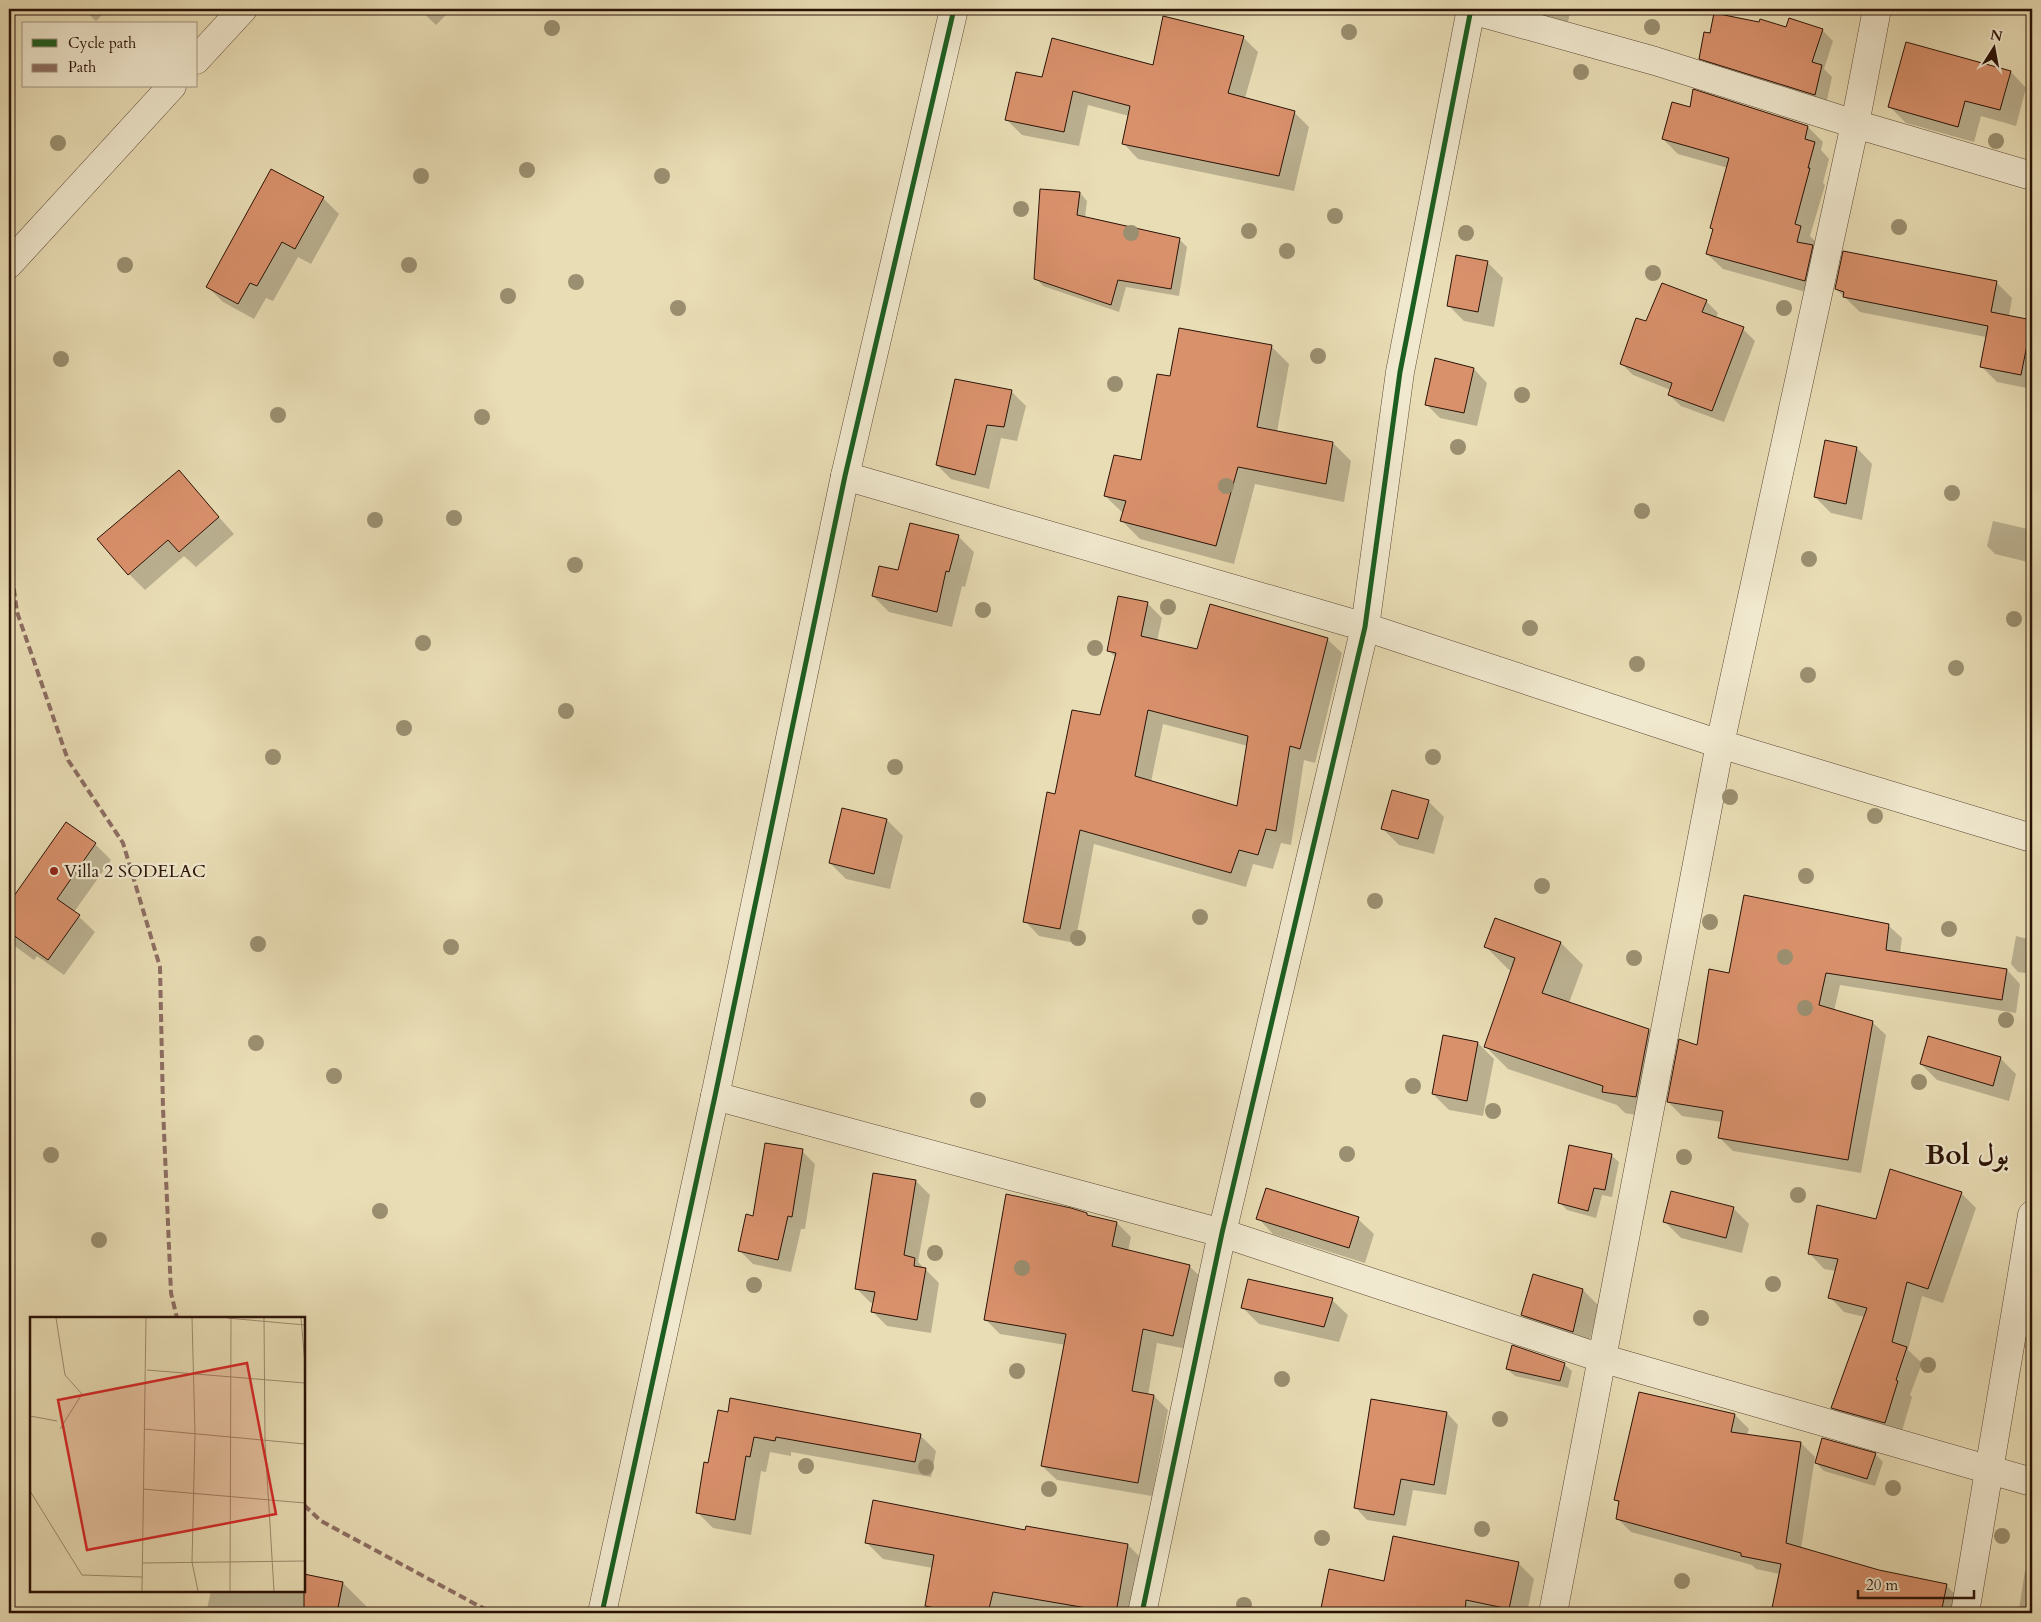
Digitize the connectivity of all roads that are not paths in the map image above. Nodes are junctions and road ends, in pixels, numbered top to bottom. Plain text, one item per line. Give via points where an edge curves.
1 (243, 9) edge
2 (954, 9) edge
3 (1470, 9) edge
4 (1877, 9) edge
5 (198, 58) edge
6 (170, 88) edge
7 (1855, 124) junction
8 (2032, 176) edge
9 (9, 264) edge
10 (845, 476) junction
11 (1365, 627) junction
12 (1720, 744) junction
13 (2032, 838) edge
14 (715, 1096) junction
15 (2032, 1215) edge
16 (1222, 1233) junction
17 (1601, 1358) junction
18 (1988, 1471) junction
19 (2032, 1482) edge
20 (602, 1613) edge
21 (1142, 1613) edge
22 (1553, 1613) edge
23 (1965, 1613) edge

1 - 5 street
2 - 10 street
3 - 7 street via 1655,61
3 - 11 street via 1400,372
4 - 7 street
6 - 9 street
7 - 8 street
7 - 12 street
10 - 11 street
10 - 14 street
11 - 12 street
11 - 16 street
12 - 13 street
12 - 17 street
14 - 16 street
14 - 20 street
15 - 18 street
16 - 17 street
16 - 21 street
17 - 18 street
17 - 22 street
18 - 19 street
18 - 23 street

